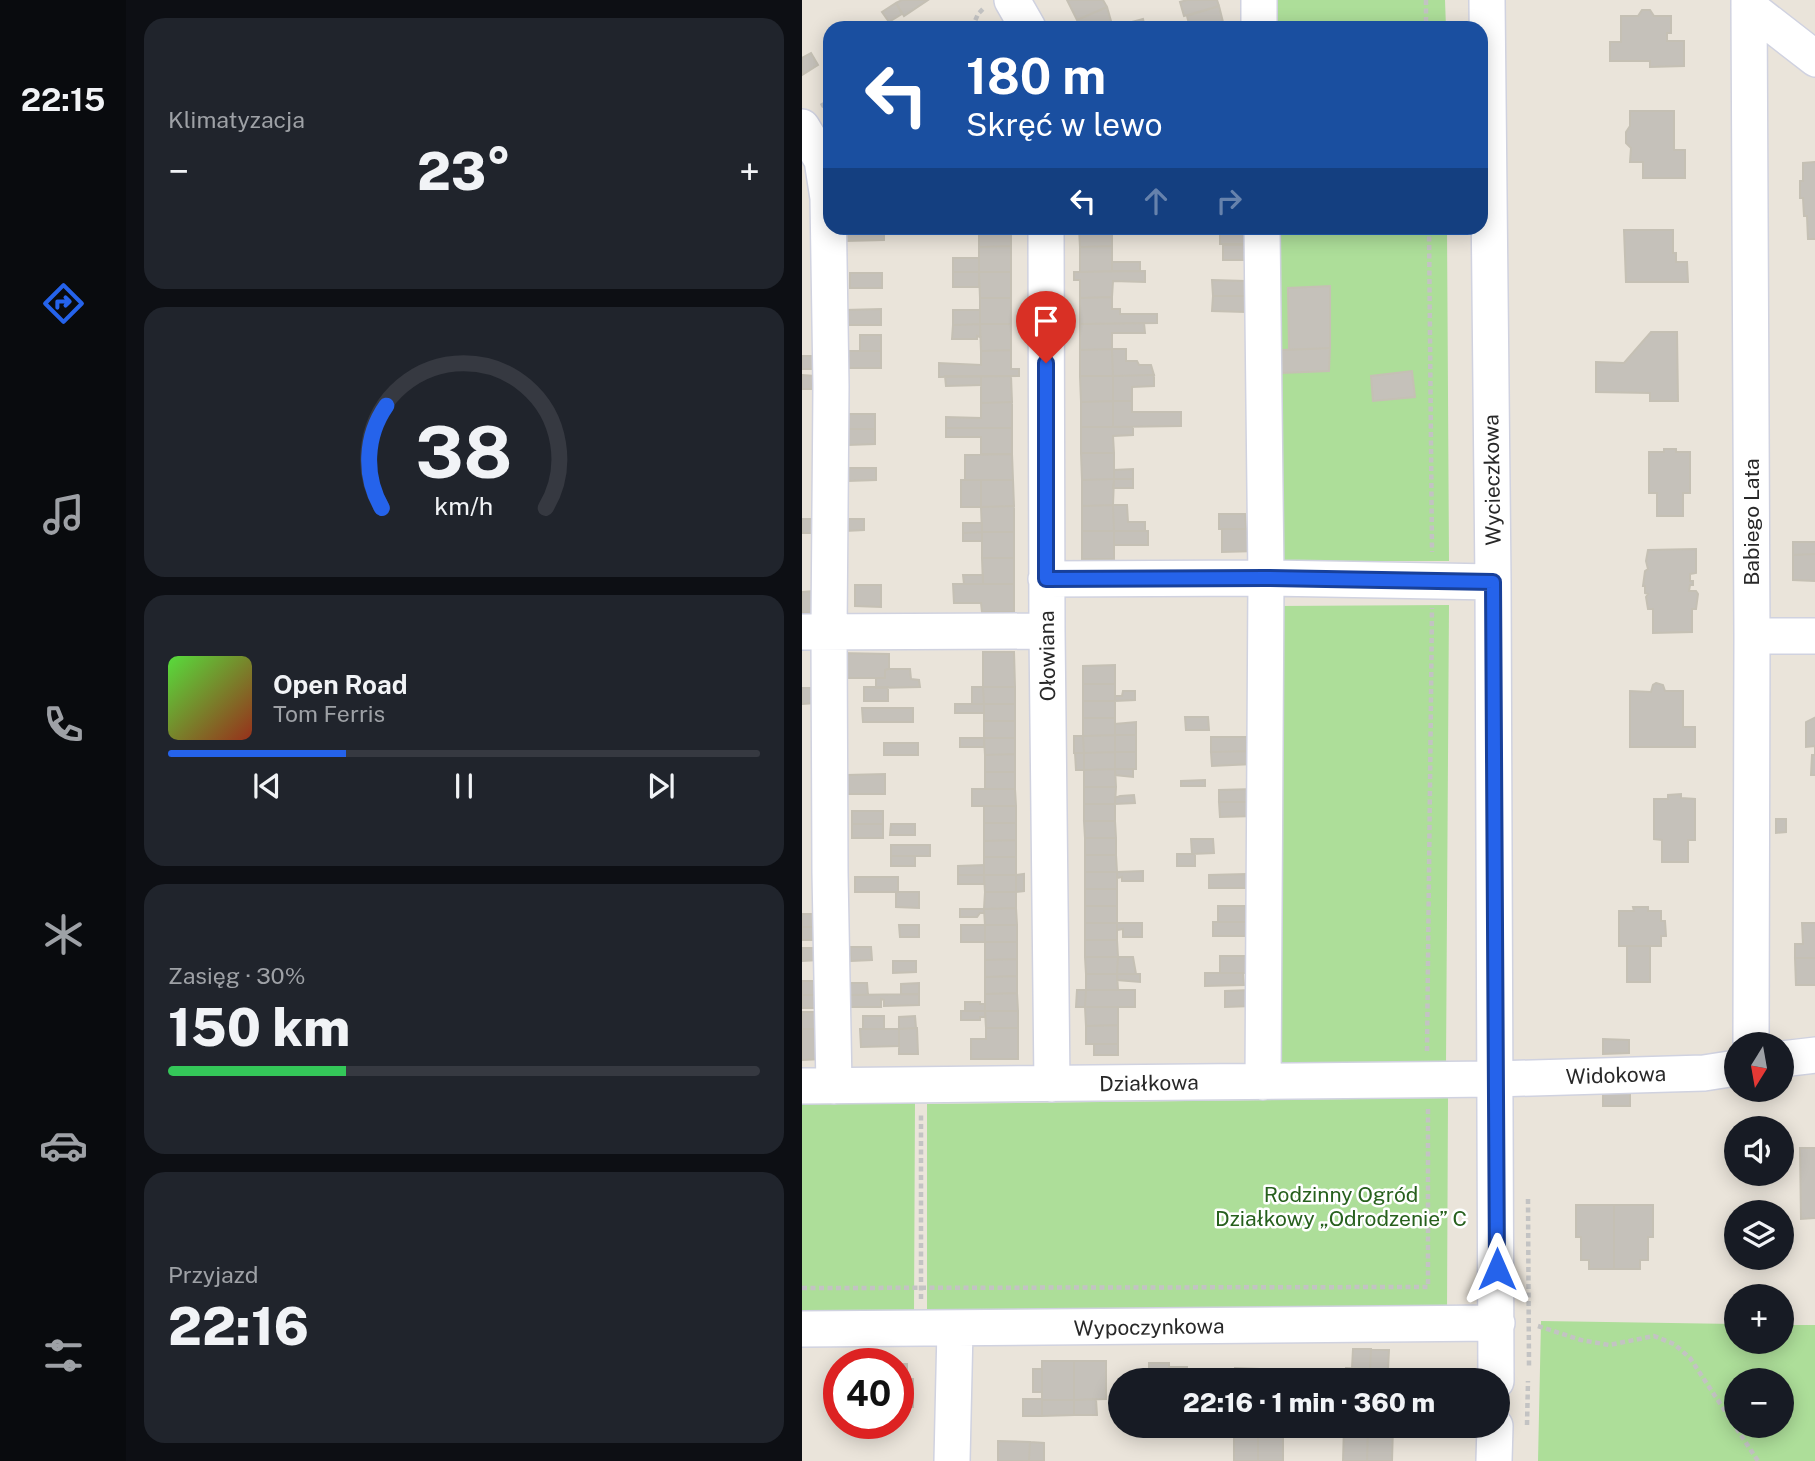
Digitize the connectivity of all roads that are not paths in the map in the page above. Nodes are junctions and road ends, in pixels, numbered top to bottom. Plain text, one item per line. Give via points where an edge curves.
1 (1259, 0) edge
2 (1487, 0) edge
3 (1001, 1) edge
4 (1749, 3) edge
5 (1021, 21) edge
6 (1259, 21) edge
7 (1487, 21) edge
8 (1815, 59) edge
9 (1488, 97) edge
10 (802, 127) edge
11 (823, 166) edge
12 (829, 235) edge
13 (1046, 235) edge
14 (1262, 235) edge
15 (1266, 578) junction
16 (1046, 579) junction
17 (1493, 582) junction
18 (1047, 631) junction
19 (815, 632) edge
20 (1752, 636) junction
21 (1815, 636) edge
22 (1751, 1032) edge
23 (1815, 1055) edge
24 (1794, 1058) edge
25 (1724, 1070) edge
26 (1495, 1079) junction
27 (1263, 1082) junction
28 (1052, 1084) junction
29 (818, 1086) edge
30 (1497, 1323) junction
31 (802, 1329) edge
32 (937, 1329) junction
33 (1496, 1368) edge
34 (1495, 1438) edge
35 (952, 1461) edge
36 (1494, 1461) edge

1 - 6 street
2 - 7 street, Wycieczkowa
3 - 5 street
4 - 8 street
4 - 20 street, Babiego Lata
9 - 17 street, Wycieczkowa
10 - 11 street
12 - 19 street via 831,386
13 - 16 street, Ołowiana
14 - 15 street
15 - 16 street
15 - 17 street
15 - 27 street
16 - 18 street, Ołowiana
17 - 26 street, Wycieczkowa
18 - 19 street
18 - 28 street, Ołowiana
19 - 29 street
20 - 21 street
20 - 22 street, Babiego Lata
23 - 24 street
25 - 26 street, Widokowa
26 - 27 street, Działkowa
26 - 30 street, Wycieczkowa
27 - 28 street, Działkowa
28 - 29 street, Działkowa
30 - 32 street, Wypoczynkowa
30 - 33 street, Wycieczkowa
31 - 32 street, Wypoczynkowa
32 - 35 street
34 - 36 street

